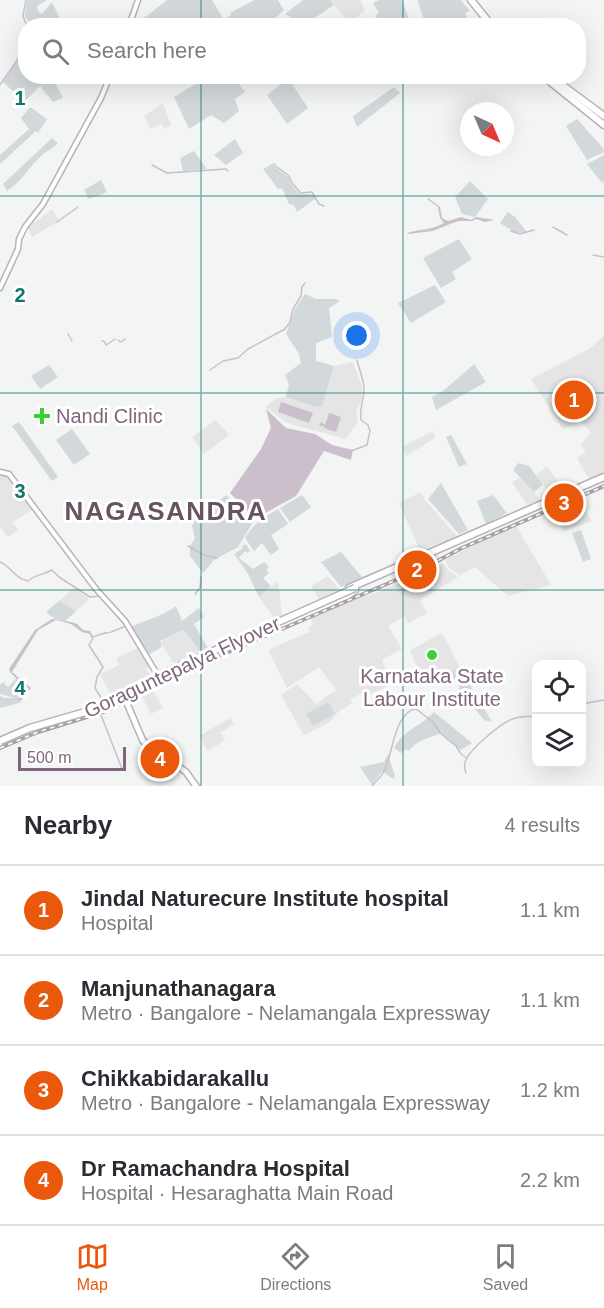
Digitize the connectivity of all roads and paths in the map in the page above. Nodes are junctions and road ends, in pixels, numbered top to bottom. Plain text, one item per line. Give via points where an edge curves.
1 (138, 0) edge
2 (466, 0) edge
3 (471, 0) edge
4 (132, 18) edge
5 (481, 18) edge
6 (486, 18) edge
7 (107, 84) edge
8 (553, 84) edge
9 (561, 84) edge
10 (604, 116) edge
11 (604, 125) edge
12 (0, 288) edge
13 (0, 472) edge
14 (604, 479) edge
15 (545, 505) junction
16 (518, 513) dead end
17 (491, 527) junction
18 (356, 589) junction
19 (209, 654) junction
20 (157, 674) dead end
21 (122, 696) junction
22 (0, 742) edge
23 (195, 786) edge

1 - 4 main road
2 - 5 highway
3 - 6 highway
7 - 12 main road via 43,204 25,227
8 - 11 highway
9 - 10 highway
13 - 20 main road via 9,474 128,626
14 - 15 highway
15 - 17 highway
15 - 18 highway
16 - 17 highway
17 - 18 highway
18 - 19 highway
18 - 22 highway, Goraguntepalya Flyover, bridge via 183,664 106,704 24,730
19 - 21 highway
19 - 21 highway via 178,664
21 - 22 highway via 22,729
21 - 23 main road via 143,741 186,772

